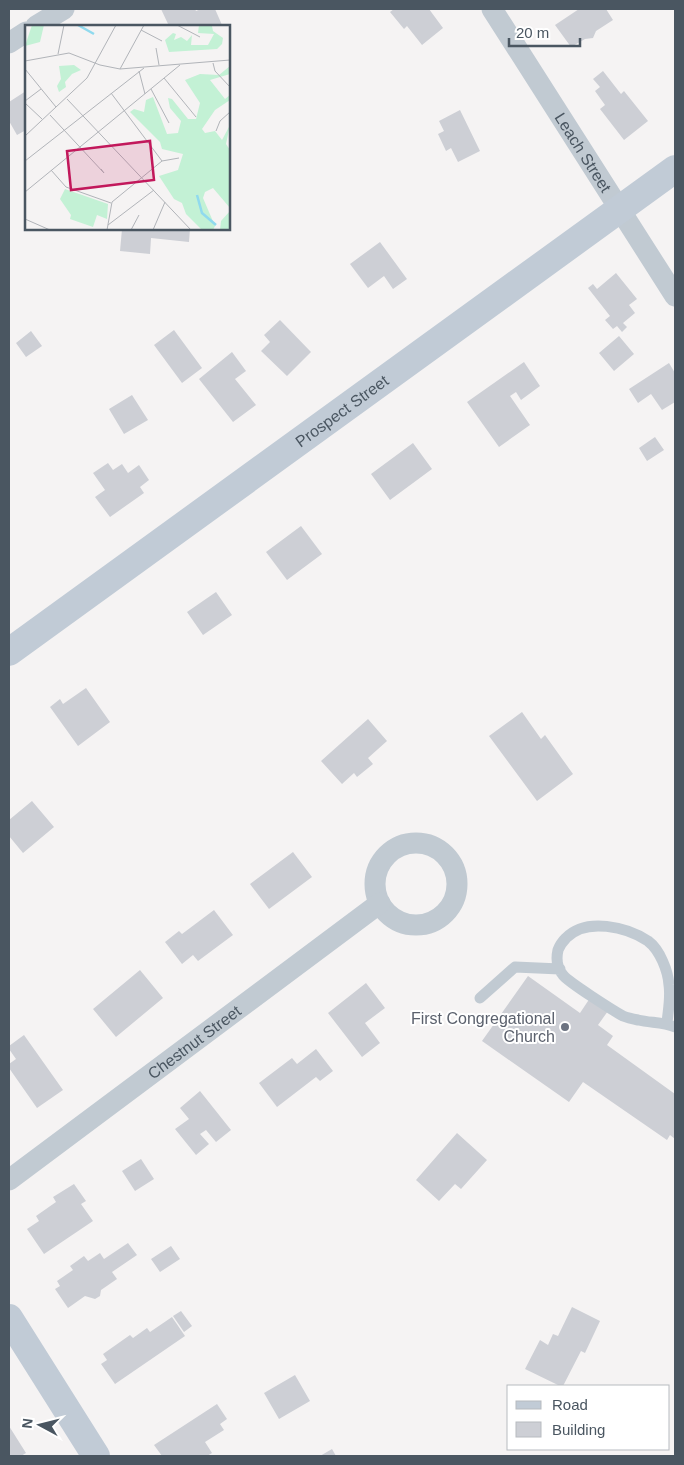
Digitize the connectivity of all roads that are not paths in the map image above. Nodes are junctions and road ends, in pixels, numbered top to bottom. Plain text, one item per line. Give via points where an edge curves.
1 (64, 9) edge
2 (492, 9) edge
3 (38, 25) edge
4 (25, 33) edge
5 (9, 43) edge
6 (675, 169) edge
7 (620, 209) junction
8 (675, 296) edge
9 (9, 652) edge
10 (380, 904) dead end
11 (560, 968) junction
12 (480, 998) dead end
13 (671, 1025) edge
14 (9, 1180) edge
15 (9, 1318) edge
16 (96, 1456) edge

1 - 3 street
2 - 7 street, Leach Street
4 - 5 street
6 - 7 street, Prospect Street
7 - 8 street, Leach Street
7 - 9 street, Prospect Street
10 - 14 street, Chestnut Street
11 - 12 lane via 515,966
11 - 13 lane via 563,976 624,1016
11 - 13 lane via 556,960 560,945 572,931 587,926 603,926 636,935 658,952 664,967 669,983
15 - 16 street

